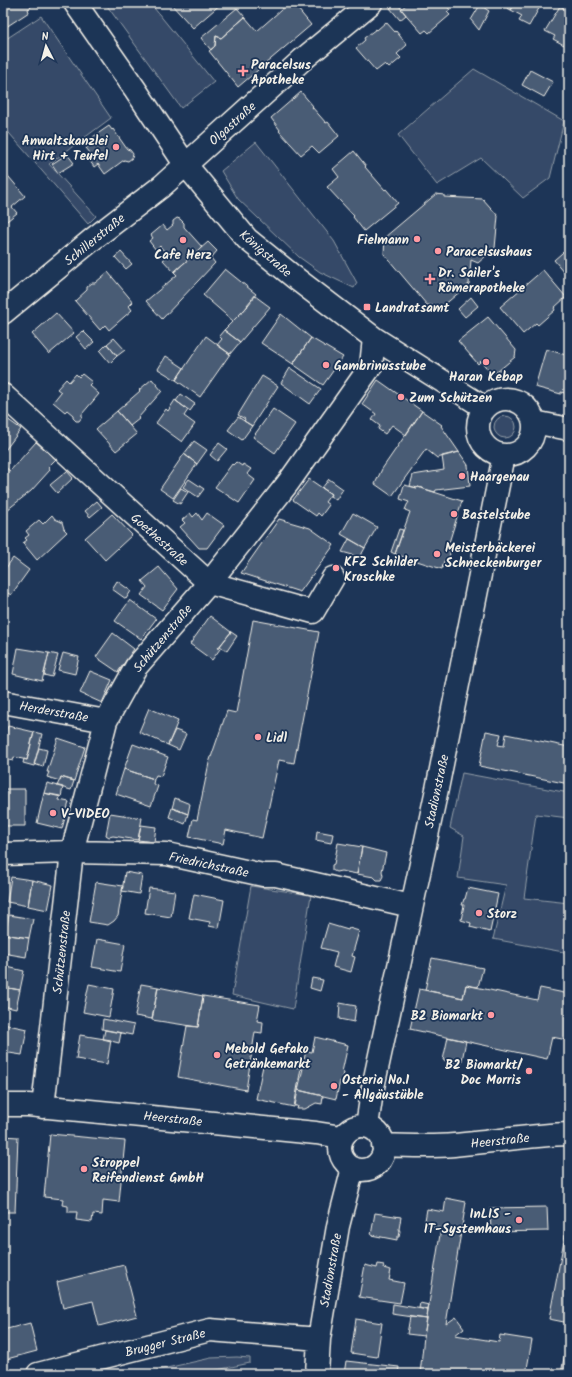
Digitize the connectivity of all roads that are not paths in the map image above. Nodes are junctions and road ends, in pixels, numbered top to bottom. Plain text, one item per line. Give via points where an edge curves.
1 (75, 3) edge
2 (371, 3) edge
3 (185, 164) junction
4 (3, 313) edge
5 (374, 338) junction
6 (3, 396) edge
7 (485, 408) junction
8 (534, 422) junction
9 (569, 429) edge
10 (504, 455) junction
11 (333, 578) dead end
12 (209, 583) junction
13 (3, 702) edge
14 (106, 721) junction
15 (72, 852) junction
16 (3, 854) edge
17 (411, 906) junction
18 (3, 1105) edge
19 (43, 1107) junction
20 (366, 1126) junction
21 (569, 1134) edge
22 (342, 1137) junction
23 (384, 1145) junction
24 (353, 1168) junction
25 (319, 1339) junction
26 (38, 1374) edge
27 (316, 1374) edge

1 - 3 street, Königstraße
2 - 3 street, Olgastraße via 302,60
3 - 4 street, Schillerstraße via 162,186
3 - 5 street, Königstraße via 247,239
5 - 7 street, Königstraße
5 - 12 street, Schützenstraße via 371,366 288,483
6 - 12 street, Goethestraße
7 - 8 street via 492,402 510,398 526,406
7 - 10 street via 480,415 478,433 488,448
8 - 9 street
8 - 10 street via 533,435 527,446 521,452
10 - 17 street, Stadionstraße
11 - 12 street, Goethestraße via 312,612
12 - 14 street, Schützenstraße via 136,667
13 - 14 street, Herderstraße
14 - 15 street, Schützenstraße
15 - 16 street, Friedrichstraße
15 - 17 street, Friedrichstraße via 167,854 263,875 276,875
15 - 19 street, Schützenstraße
17 - 20 street, Stadionstraße
18 - 19 street, Heerstraße
19 - 22 street, Heerstraße
20 - 22 street via 350,1129
20 - 23 street via 378,1133
21 - 23 street, Heerstraße via 453,1145
22 - 24 street via 342,1158
23 - 24 street via 382,1158 372,1167 359,1170
24 - 25 street, Stadionstraße via 338,1226
25 - 26 street, Brugger Straße via 210,1330
25 - 27 street, Stadionstraße

